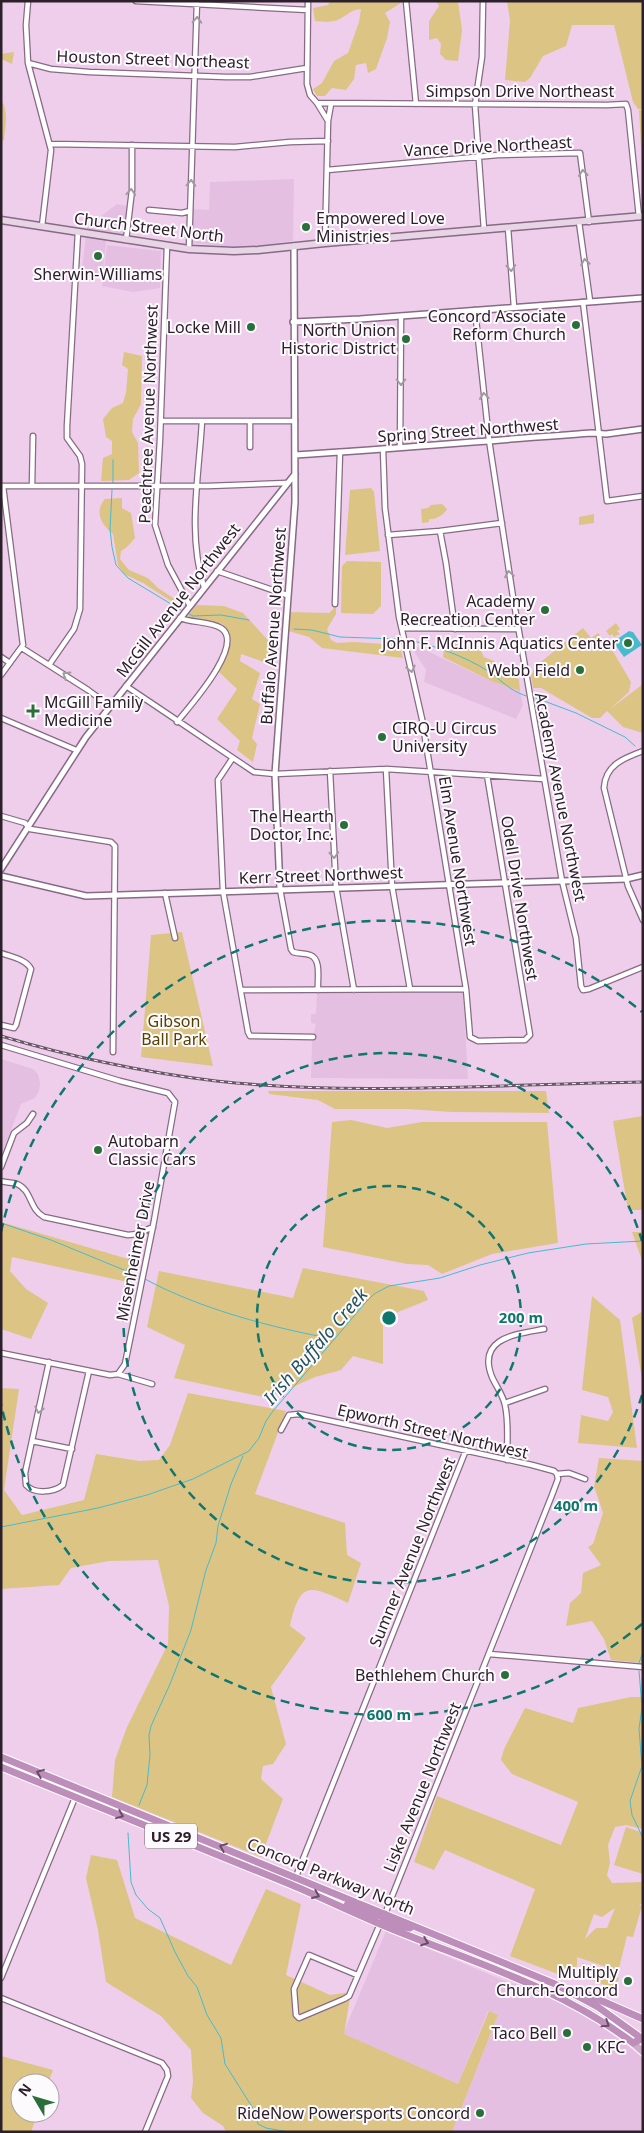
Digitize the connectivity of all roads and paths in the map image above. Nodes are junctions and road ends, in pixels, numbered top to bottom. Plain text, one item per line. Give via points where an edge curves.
1 (28, 1) edge
2 (136, 1) edge
3 (308, 1) edge
4 (406, 1) edge
5 (483, 1) edge
6 (197, 2) edge
7 (308, 10) junction
8 (28, 63) junction
9 (307, 68) junction
10 (195, 75) junction
11 (317, 103) junction
12 (331, 104) junction
13 (416, 104) junction
14 (474, 104) junction
15 (328, 121) junction
16 (328, 141) junction
17 (50, 144) junction
18 (132, 145) junction
19 (192, 146) junction
20 (478, 157) junction
21 (327, 170) junction
22 (149, 210) dead end
23 (190, 211) junction
24 (641, 216) edge
25 (1, 220) edge
26 (579, 222) junction
27 (589, 222) junction
28 (42, 226) junction
29 (508, 228) junction
30 (484, 230) junction
31 (78, 232) junction
32 (126, 240) junction
33 (325, 242) junction
34 (167, 246) junction
35 (294, 246) junction
36 (189, 249) junction
37 (643, 298) edge
38 (583, 302) junction
39 (590, 302) junction
40 (514, 307) junction
41 (475, 310) junction
42 (401, 316) junction
43 (293, 322) junction
44 (161, 420) junction
45 (295, 420) junction
46 (202, 421) junction
47 (250, 421) junction
48 (643, 429) edge
49 (599, 433) junction
50 (33, 436) dead end
51 (489, 440) junction
52 (250, 447) dead end
53 (400, 447) junction
54 (383, 448) junction
55 (340, 452) junction
56 (295, 455) junction
57 (295, 473) junction
58 (287, 483) junction
59 (2, 486) edge
60 (32, 486) junction
61 (82, 486) junction
62 (156, 486) junction
63 (197, 486) junction
64 (643, 496) edge
65 (502, 523) junction
66 (440, 531) junction
67 (388, 535) junction
68 (217, 571) junction
69 (204, 587) junction
70 (287, 595) junction
71 (334, 604) dead end
72 (190, 606) junction
73 (180, 618) junction
74 (402, 628) junction
75 (455, 629) junction
76 (518, 629) junction
77 (22, 648) junction
78 (1, 657) edge
79 (10, 663) junction
80 (50, 665) junction
81 (1, 675) edge
82 (126, 686) junction
83 (110, 706) junction
84 (1, 718) edge
85 (177, 722) junction
86 (76, 750) junction
87 (643, 751) edge
88 (232, 759) junction
89 (386, 770) junction
90 (330, 771) junction
91 (430, 771) junction
92 (275, 774) junction
93 (487, 775) junction
94 (544, 779) junction
95 (1, 816) edge
96 (28, 826) junction
97 (1, 869) edge
98 (643, 875) edge
99 (1, 876) edge
100 (626, 880) junction
101 (562, 881) junction
102 (506, 882) junction
103 (448, 884) junction
104 (392, 886) junction
105 (336, 888) junction
106 (280, 889) junction
107 (224, 891) junction
108 (166, 893) junction
109 (115, 895) junction
110 (643, 920) edge
111 (175, 938) dead end
112 (1, 953) edge
113 (643, 967) edge
114 (466, 989) junction
115 (241, 990) junction
116 (318, 990) junction
117 (354, 990) junction
118 (410, 990) junction
119 (1, 1025) edge
120 (313, 1037) dead end
121 (472, 1040) joint
122 (1, 1045) edge
123 (113, 1052) dead end
124 (33, 1114) dead end
125 (1, 1167) edge
126 (1, 1181) edge
127 (153, 1227) junction
128 (544, 1330) dead end
129 (1, 1353) edge
130 (49, 1362) junction
131 (89, 1371) junction
132 (118, 1374) junction
133 (152, 1384) dead end
134 (545, 1389) dead end
135 (505, 1403) junction
136 (282, 1430) dead end
137 (32, 1441) junction
138 (72, 1449) junction
139 (466, 1450) junction
140 (507, 1460) junction
141 (557, 1474) junction
142 (585, 1479) dead end
143 (489, 1654) junction
144 (643, 1667) edge
145 (1, 1757) edge
146 (1, 1767) edge
147 (79, 1788) junction
148 (75, 1797) junction
149 (296, 1877) junction
150 (293, 1885) junction
151 (339, 1905) junction
152 (386, 1914) junction
153 (380, 1924) junction
154 (451, 1940) junction
155 (492, 1957) junction
156 (488, 1966) junction
157 (357, 1975) junction
158 (1, 1978) edge
159 (555, 1984) junction
160 (1, 1998) edge
161 (643, 2019) edge
162 (643, 2030) edge
163 (635, 2033) junction
164 (642, 2038) edge
165 (630, 2041) junction
166 (643, 2052) edge
167 (145, 2132) edge

1 - 8 street
2 - 6 street
3 - 7 street
4 - 13 street
5 - 14 street via 482,57
6 - 7 street
10 -> 6 street
7 - 9 street
8 - 10 street, Houston Street Northeast via 89,72
8 - 17 street
9 - 10 street, Houston Street Northeast via 250,77
9 - 11 street via 308,91
10 - 19 street
11 - 12 street, Simpson Drive Northeast
11 - 15 street
12 - 13 street, Simpson Drive Northeast
12 - 15 street
13 - 14 street, Simpson Drive Northeast
14 - 20 street
14 - 24 street, Simpson Drive Northeast via 626,104
15 - 16 street
16 - 19 street via 250,147
16 - 21 street
17 - 18 street
17 - 28 street via 51,166
18 - 19 street
32 -> 18 street via 132,190
23 -> 19 street
20 - 21 street, Vance Drive Northeast
27 -> 20 street, Vance Drive Northeast via 580,152
20 - 30 street
21 - 33 street
22 - 23 street
23 - 36 street
24 - 27 main road, Church Street North
25 - 28 main road, Church Street North
26 - 27 main road, Church Street North
26 - 29 main road, Church Street North
39 -> 26 street
28 - 31 main road, Church Street North
29 - 30 main road, Church Street North
29 -> 40 street
30 - 33 main road, Church Street North
31 - 32 main road, Church Street North
31 - 61 street via 67,426 69,442 81,460
32 - 34 main road, Church Street North
33 - 35 main road, Church Street North
34 - 36 main road, Church Street North
34 - 44 street, Peachtree Avenue Northwest
35 - 36 main road, Church Street North via 258,250
35 - 43 street, Buffalo Avenue Northwest
37 - 39 street
38 - 39 street
38 - 40 street
38 - 49 street
40 - 41 street
41 - 42 street
51 -> 41 street, Academy Avenue Northwest
42 - 43 street
42 -> 53 street
43 - 45 street, Buffalo Avenue Northwest
44 - 46 street
44 - 62 street, Peachtree Avenue Northwest
45 - 47 street
45 - 56 street, Buffalo Avenue Northwest
46 - 47 street
46 - 63 street
47 - 52 street
48 - 49 street, Spring Street Northwest
49 - 51 street, Spring Street Northwest
49 - 64 street via 608,501
50 - 60 street
51 - 53 street, Spring Street Northwest
51 - 65 street, Academy Avenue Northwest
53 - 54 street, Spring Street Northwest
54 - 55 street, Spring Street Northwest
54 - 67 street, Elm Avenue Northwest
55 - 56 street, Spring Street Northwest
55 - 71 street
56 - 57 street, Buffalo Avenue Northwest
57 - 58 street, McGill Avenue Northwest
57 - 70 street, Buffalo Avenue Northwest
58 - 63 street
58 - 68 street, McGill Avenue Northwest
59 - 60 street
59 - 77 street
60 - 61 street
61 - 62 street
61 - 80 street via 80,609 74,629
62 - 63 street
62 - 72 street, Peachtree Avenue Northwest via 156,535
63 - 69 street via 195,543
65 - 66 street
76 -> 65 street, Academy Avenue Northwest
66 - 67 street
66 - 75 street
67 - 74 street, Elm Avenue Northwest
68 - 69 street, McGill Avenue Northwest
68 - 70 street
69 - 72 street, McGill Avenue Northwest
70 - 92 street, Buffalo Avenue Northwest
72 - 73 street, McGill Avenue Northwest
73 - 82 street, McGill Avenue Northwest
73 - 85 street via 219,627 228,638 218,668
74 - 75 street
74 -> 91 street, Elm Avenue Northwest
75 - 76 street
76 - 94 street, Academy Avenue Northwest
77 - 79 street
77 - 80 street
78 - 79 street
79 - 81 street
83 -> 80 street
82 - 83 street, McGill Avenue Northwest
82 - 85 street
83 - 86 street, McGill Avenue Northwest
84 - 86 street
85 - 88 street
86 - 96 street, McGill Avenue Northwest
87 - 100 street via 616,763 604,782
88 - 92 street via 250,772
88 - 107 street via 218,780
89 - 90 street
89 - 91 street
89 - 104 street
90 - 92 street
90 -> 105 street
91 - 93 street
91 - 103 street, Elm Avenue Northwest
92 - 106 street, Buffalo Avenue Northwest
93 - 94 street
93 - 102 street, Odell Drive Northwest
94 - 101 street, Academy Avenue Northwest
95 - 96 street
96 - 97 street, McGill Avenue Northwest
96 - 109 street via 46,833 114,843
98 - 100 street, Kerr Street Northwest
99 - 109 street, Kerr Street Northwest via 80,895
100 - 101 street, Kerr Street Northwest
100 - 110 street
101 - 102 street, Kerr Street Northwest
101 - 113 street, Academy Avenue Northwest via 576,938 583,990
102 - 103 street, Kerr Street Northwest
102 - 121 street, Odell Drive Northwest via 530,1035 525,1040
103 - 104 street, Kerr Street Northwest
103 - 114 street, Elm Avenue Northwest
104 - 105 street, Kerr Street Northwest
104 - 118 street
105 - 106 street, Kerr Street Northwest
105 - 117 street
106 - 107 street, Kerr Street Northwest
106 - 116 street, Buffalo Avenue Northwest via 293,952 315,958
107 - 108 street, Kerr Street Northwest
107 - 115 street
108 - 109 street, Kerr Street Northwest
108 - 111 street
109 - 123 street
112 - 119 street via 29,964 30,969 14,1028
114 - 118 street
114 - 121 street, Elm Avenue Northwest
115 - 116 street
115 - 120 street via 250,1036
116 - 117 street
117 - 118 street
122 - 127 street, Misenheimer Drive via 168,1093 175,1102
124 - 125 street via 14,1133
126 - 127 street via 22,1187 34,1209 44,1217 128,1235
127 - 132 street, Misenheimer Drive via 125,1364
128 - 135 street via 506,1336 491,1352 490,1369
129 - 130 street
130 - 131 street
130 -> 137 street
131 - 132 street
131 - 138 street
132 - 133 street
134 - 135 street
135 - 140 street
136 - 139 street, Epworth Street Northwest via 286,1419 294,1413
137 - 138 street
137 - 138 street via 25,1478 26,1485 32,1490 52,1490 62,1486
139 - 140 street, Epworth Street Northwest
139 - 149 street, Sumner Avenue Northwest
140 - 141 street, Epworth Street Northwest
141 - 142 street, Epworth Street Northwest via 568,1473
141 - 143 street, Liske Avenue Northwest via 556,1484
143 - 144 street
143 - 152 street, Liske Avenue Northwest
147 -> 145 highway, Concord Parkway North / US 29
146 - 148 highway, Concord Parkway North / US 29
147 - 148 street
149 -> 147 highway, Concord Parkway North / US 29
148 -> 150 highway, Concord Parkway North / US 29
148 - 158 street
149 - 150 street, Sumner Avenue Northwest
149 - 152 highway, Concord Parkway North / US 29
150 -> 151 highway, Concord Parkway North / US 29
151 - 152 highway via 349,1905 380,1916
151 - 153 highway, Concord Parkway North / US 29
152 - 154 highway, Concord Parkway North / US 29
153 - 154 highway via 384,1921
153 -> 156 highway, Concord Parkway North / US 29
153 - 157 street
154 - 155 highway, Concord Parkway North / US 29
155 - 156 highway
155 - 159 highway, Concord Parkway North / US 29
156 -> 165 highway, Concord Parkway North / US 29 via 571,2002
157 - 157 street via 308,1955 294,1989 296,2015 299,2018 344,2000 349,1996
159 - 161 highway via 571,1987
159 - 163 highway, Concord Parkway North / US 29 via 598,2007
160 - 167 street via 162,2063 168,2076
162 - 163 highway
163 - 164 highway, Concord Parkway North / US 29
163 - 165 highway
164 - 165 highway
165 - 166 main road, US 29

